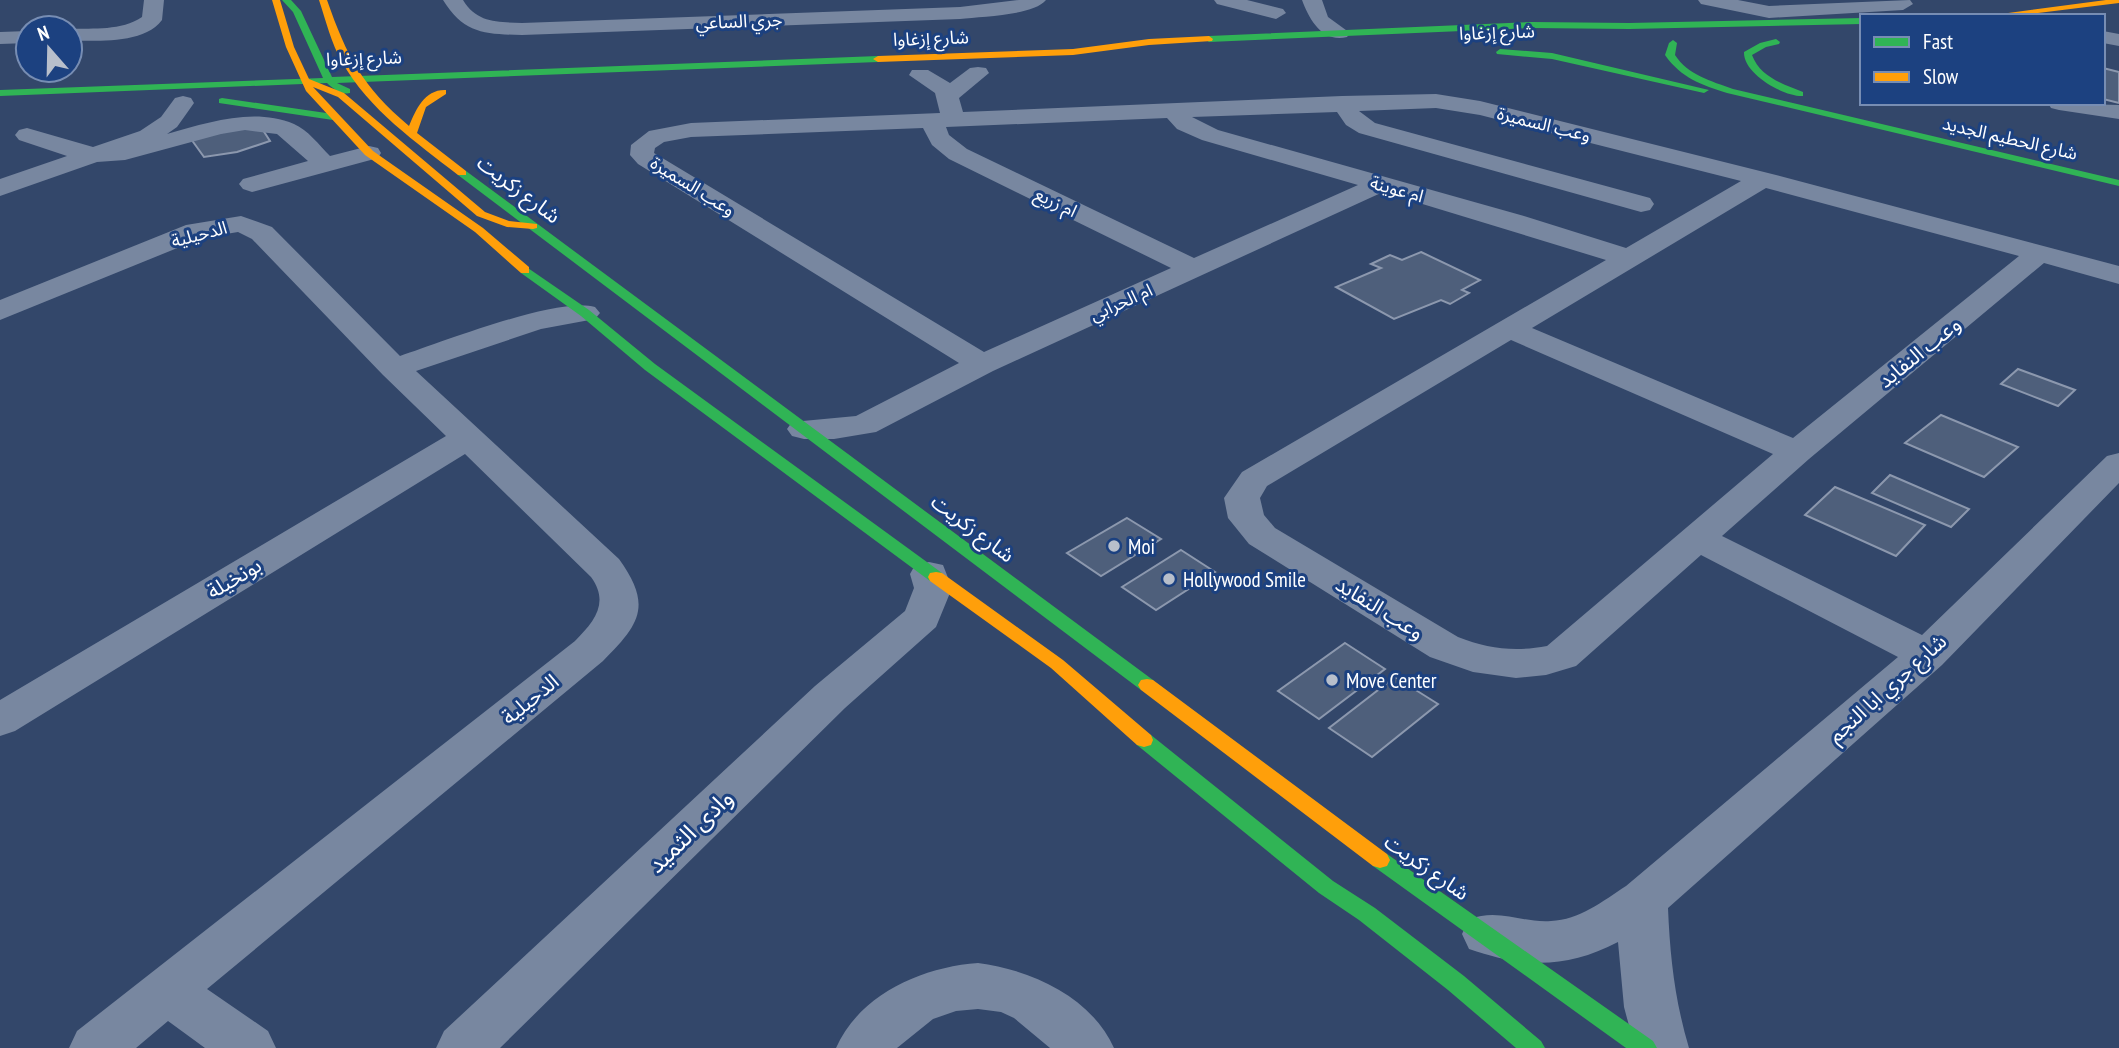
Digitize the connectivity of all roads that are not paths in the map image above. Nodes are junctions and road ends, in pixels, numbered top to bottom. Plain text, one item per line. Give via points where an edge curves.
1 (154, 0) edge
2 (276, 0) edge
3 (286, 0) edge
4 (323, 0) edge
5 (453, 0) edge
6 (1036, 0) edge
7 (1224, 0) edge
8 (1312, 0) edge
9 (1708, 0) edge
10 (1898, 0) edge
11 (2090, 0) edge
12 (2119, 1) edge
13 (1275, 6) edge
14 (2074, 11) edge
15 (1873, 14) edge
16 (2024, 14) edge
17 (1855, 20) edge
18 (1340, 33) junction
19 (84, 34) edge
20 (1271, 37) junction
21 (1837, 38) dead end
22 (1738, 43) dead end
23 (1592, 47) dead end
24 (280, 57) junction
25 (346, 61) junction
26 (770, 63) junction
27 (985, 73) joint
28 (462, 74) junction
29 (913, 75) joint
30 (238, 83) junction
31 (366, 87) junction
32 (327, 89) junction
33 (0, 93) edge
34 (950, 94) junction
35 (203, 102) junction
36 (1342, 103) junction
37 (2072, 105) edge
38 (1785, 106) junction
39 (62, 107) junction
40 (0, 109) edge
41 (1172, 110) junction
42 (2119, 112) edge
43 (333, 117) junction
44 (943, 120) junction
45 (411, 134) junction
46 (27, 135) dead end
47 (1480, 136) dead end
48 (369, 153) junction
49 (1458, 154) junction
50 (92, 155) junction
51 (325, 164) junction
52 (2119, 167) edge
53 (1621, 172) dead end
54 (1763, 179) junction
55 (2119, 183) edge
56 (252, 184) dead end
57 (1381, 184) junction
58 (0, 188) edge
59 (1598, 192) junction
60 (1641, 204) dead end
61 (533, 226) junction
62 (2041, 252) junction
63 (1629, 258) junction
64 (1194, 269) junction
65 (2119, 275) edge
66 (577, 307) junction
67 (0, 311) edge
68 (1510, 329) junction
69 (982, 364) junction
70 (394, 368) junction
71 (864, 425) junction
72 (804, 429) junction
73 (468, 437) junction
74 (1797, 452) junction
75 (844, 457) junction
76 (2119, 463) edge
77 (1698, 538) junction
78 (929, 574) junction
79 (982, 607) junction
80 (922, 618) junction
81 (1927, 655) junction
82 (0, 720) edge
83 (1643, 900) junction
84 (1487, 934) junction
85 (167, 991) junction
86 (96, 1048) edge
87 (249, 1048) edge
88 (463, 1048) edge
89 (863, 1048) edge
90 (1087, 1048) edge
91 (1533, 1048) edge
92 (1645, 1048) edge
93 (1662, 1048) edge

1 - 19 street via 152,19 141,27
2 - 24 main road
3 - 32 main road via 297,11
4 - 25 main road, شارع زكريت
5 - 6 street, جري الساعي via 470,22 522,29 960,13
7 - 13 street
8 - 18 street via 1319,20
9 - 17 street via 1769,12
10 - 15 street via 1903,4
11 - 14 main road
12 - 14 main road
13 - 20 street via 1278,27
14 - 16 main road
17 - 18 main road, شارع إزغاوا
17 - 21 main road
17 - 38 main road, شارع الحطيم الجديد via 1673,44 1672,60 1692,76
18 - 20 main road, شارع إزغاوا
20 - 26 main road, شارع إزغاوا via 1135,43 1087,51
22 - 52 main road, شارع الحطيم الجديد via 1782,42 1754,49 1747,58 1759,75 1794,93
23 - 38 main road, شارع إزغاوا via 1494,52 1576,61
24 - 30 main road
24 - 32 main road
25 - 28 main road
25 - 31 main road, شارع زكريت
26 - 28 main road, شارع إزغاوا
26 - 31 main road via 698,73
27 - 29 main road, شارع إزغاوا
27 - 34 street
28 - 31 main road, شارع إزغاوا
29 - 34 street
30 - 32 main road, شارع إزغاوا
30 - 33 main road, شارع إزغاوا
31 - 32 main road
31 - 45 main road, شارع زكريت
31 - 45 main road, شارع إزغاوا via 405,94 450,92 422,105
32 - 35 main road, شارع إزغاوا
32 - 39 main road via 121,98
32 - 43 main road
32 - 61 main road via 481,214 507,224
34 - 44 street
35 - 39 main road, شارع إزغاوا
35 - 43 main road
35 - 50 street via 157,131
36 - 41 street, وعب السميرة
36 - 49 street via 1354,120 1367,128
36 - 54 street, وعب السميرة via 1466,105
37 - 42 street
38 - 55 main road, شارع الحطيم الجديد
39 - 40 main road, شارع إزغاوا
41 - 44 street, وعب السميرة
41 - 57 street, ام عوينة via 1199,131
43 - 48 main road
44 - 64 street, ام زريع via 936,134 958,154
44 - 69 street, وعب السميرة via 679,131 649,141 641,150 647,159
45 - 61 main road, شارع زكريت
46 - 50 street
47 - 49 street
48 - 51 street
48 - 66 main road via 479,230 505,255
49 - 59 street
50 - 51 street via 121,154 222,128 263,124 288,130
50 - 58 street
51 - 56 street
53 - 59 street
54 - 62 street, وعب السميرة
54 - 63 street, وعب النفايد
57 - 63 street, ام عوينة
57 - 64 street, ام الحرابي
59 - 60 street
61 - 72 main road, شارع زكريت
62 - 65 street, وعب السميرة
62 - 74 street, وعب النفايد
63 - 68 street, وعب النفايد
64 - 69 street, ام الحرابي
66 - 70 street
66 - 78 main road via 650,367
67 - 70 street, الدحيلية via 176,238 241,224 262,233
68 - 74 street
68 - 77 street, وعب النفايد via 1254,479 1242,498 1242,509 1252,527 1444,647 1467,657 1517,665 1551,659 1576,646
69 - 71 street, ام الحرابي
70 - 73 street, الدحيلية
71 - 72 street, ام الحرابي
71 - 75 street
72 - 75 main road, شارع زكريت
73 - 82 street, بونخيلة
73 - 85 street, الدحيلية via 615,580 620,610 612,629
74 - 77 street, وعب النفايد
75 - 84 main road, شارع زكريت via 1400,875
76 - 81 street, شارع جري ابا النجم
77 - 81 street
78 - 79 main road
78 - 80 street via 933,588
79 - 80 street
79 - 91 main road via 1326,887 1456,983
80 - 88 street, وادى الثميد via 830,697
81 - 83 street, شارع جري ابا النجم
83 - 84 street, شارع جري ابا النجم via 1576,938 1551,943
83 - 93 street via 1650,1007
84 - 92 main road, شارع زكريت
85 - 86 street, الدحيلية
85 - 87 street
89 - 90 street via 901,1009 930,994 962,987 994,988 1024,996 1051,1013

